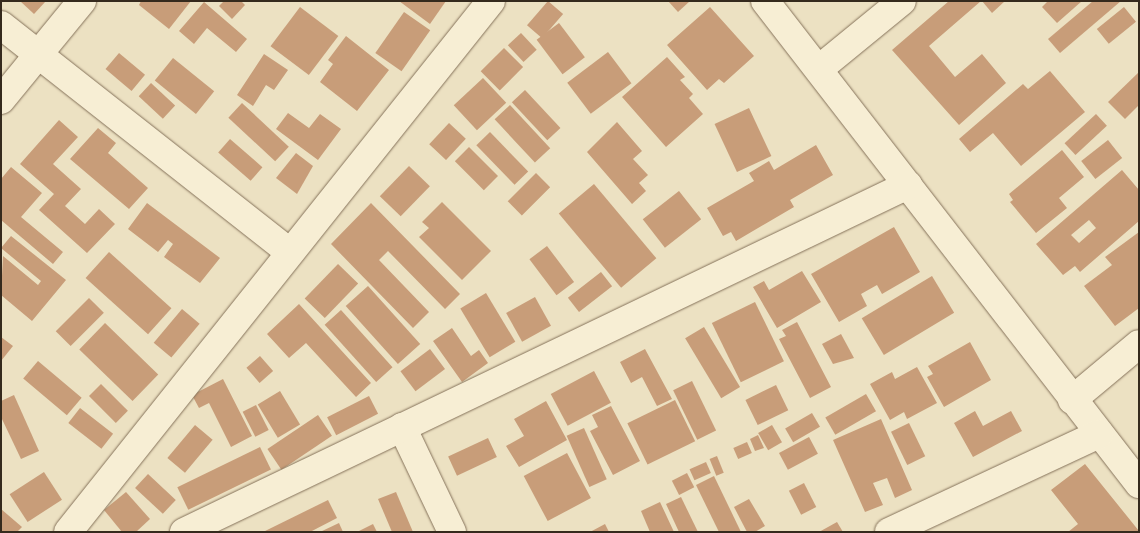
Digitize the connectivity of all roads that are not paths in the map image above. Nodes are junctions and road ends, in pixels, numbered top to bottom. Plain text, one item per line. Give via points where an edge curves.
1 (82, 1) edge
2 (491, 1) edge
3 (765, 1) edge
4 (902, 1) edge
5 (1, 25) edge
6 (39, 53) junction
7 (819, 68) junction
8 (1, 100) edge
9 (908, 185) junction
10 (289, 252) junction
11 (1139, 344) edge
12 (1072, 400) junction
13 (402, 427) junction
14 (1099, 434) junction
15 (1139, 484) edge
16 (68, 532) edge
17 (184, 532) edge
18 (452, 532) edge
19 (888, 532) edge

1 - 6 street
2 - 10 street
3 - 7 street
4 - 7 street
5 - 6 street
6 - 8 street
6 - 10 street
7 - 9 street
9 - 12 street
9 - 13 street
10 - 16 street
11 - 12 street
12 - 14 street
13 - 17 street
13 - 18 street
14 - 15 street
14 - 19 street

